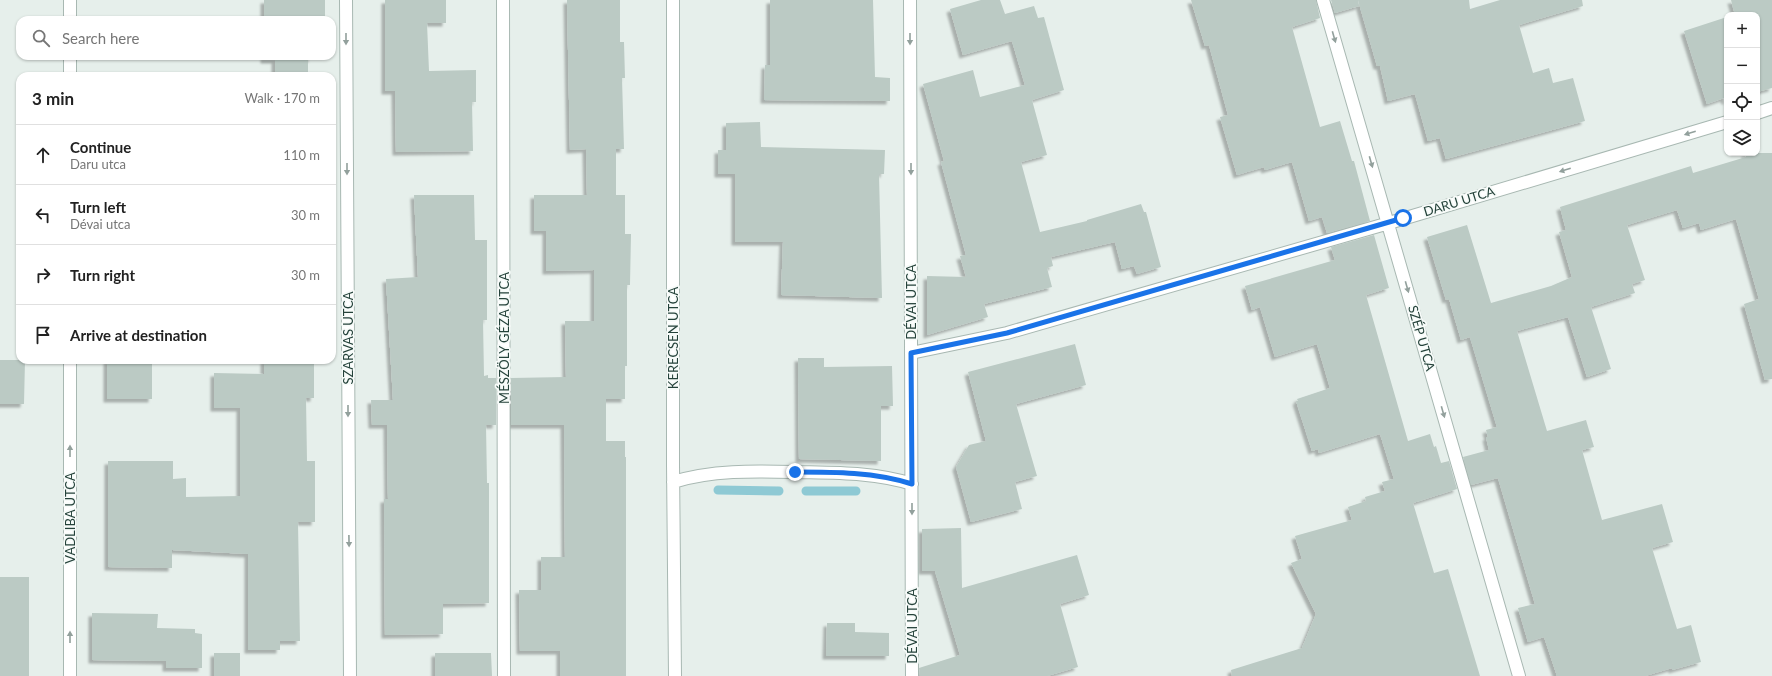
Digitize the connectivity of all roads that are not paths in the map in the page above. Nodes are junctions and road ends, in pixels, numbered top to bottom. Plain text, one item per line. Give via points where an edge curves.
1 (70, 0) edge
2 (346, 0) edge
3 (503, 0) edge
4 (673, 0) edge
5 (910, 0) edge
6 (1323, 0) edge
7 (70, 16) edge
8 (70, 60) edge
9 (70, 72) edge
10 (1772, 108) edge
11 (1760, 112) edge
12 (1724, 123) edge
13 (1389, 223) junction
14 (911, 353) junction
15 (70, 364) edge
16 (673, 482) junction
17 (912, 484) junction
18 (70, 676) edge
19 (350, 676) edge
20 (504, 676) edge
21 (675, 676) edge
22 (912, 676) edge
23 (1519, 676) edge

1 - 7 street
2 -> 19 street, SZARVAS UTCA
3 - 20 street, MÉSZÖLY GÉZA UTCA
4 - 16 street, KERECSEN UTCA
5 -> 14 street, DÉVAI UTCA
6 -> 13 street, SZÉP UTCA
8 - 9 street
10 - 11 street
12 -> 13 street, DARU UTCA
13 - 14 street, DARU UTCA via 1007,333
13 -> 23 street, SZÉP UTCA
14 - 17 street, DÉVAI UTCA
18 -> 15 street, VADLIBA UTCA
16 - 17 street via 700,475 761,471 866,475
16 - 21 street, KERECSEN UTCA
17 -> 22 street, DÉVAI UTCA

